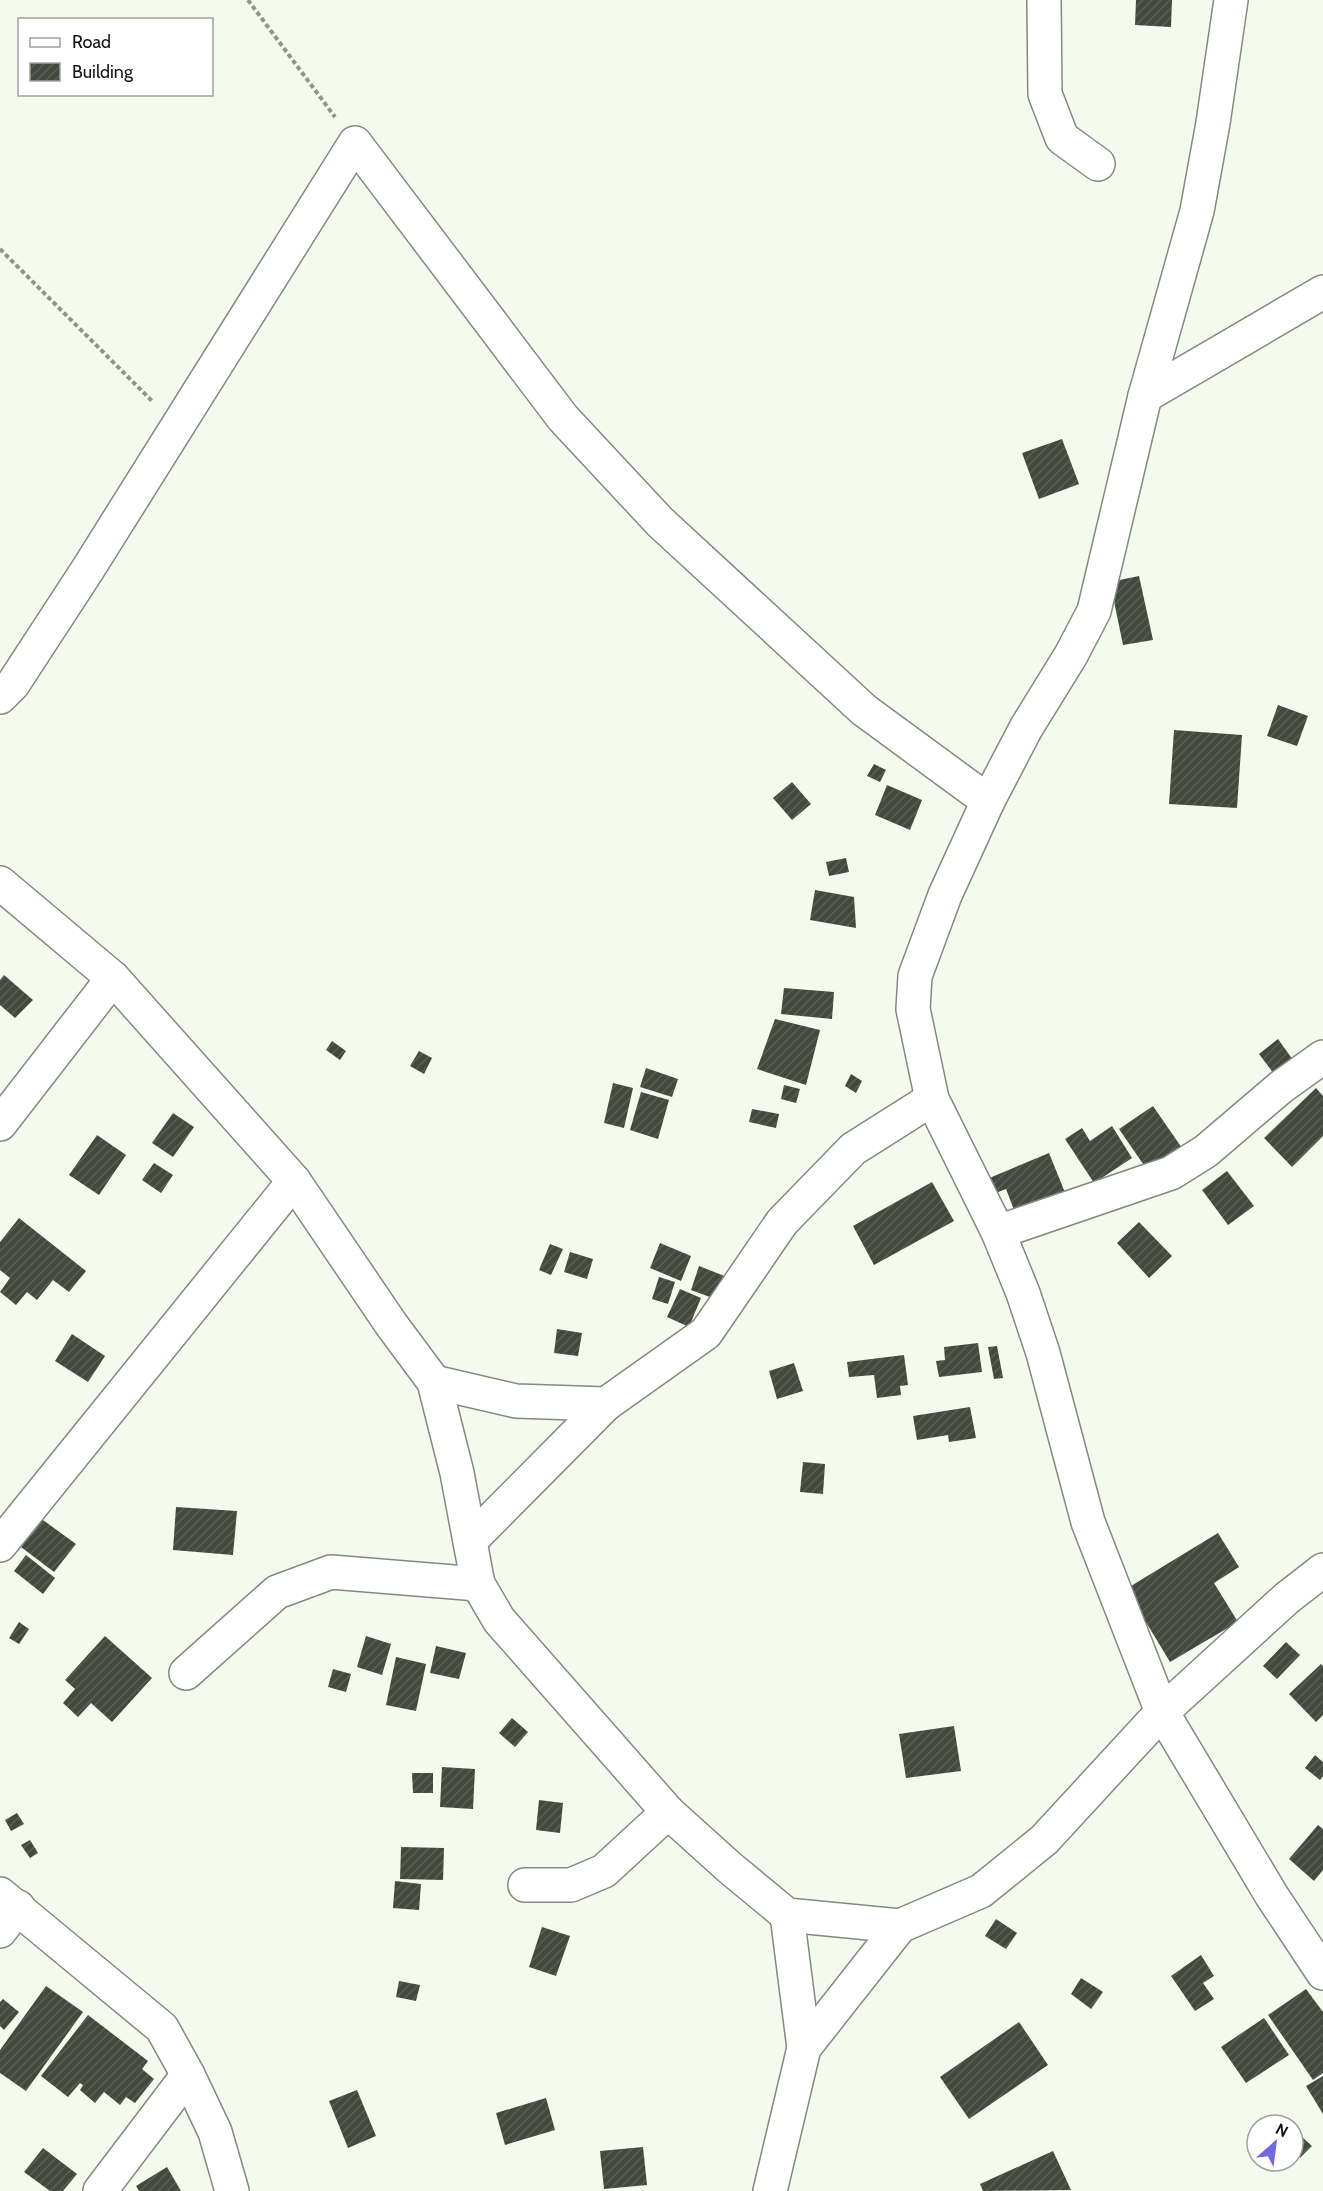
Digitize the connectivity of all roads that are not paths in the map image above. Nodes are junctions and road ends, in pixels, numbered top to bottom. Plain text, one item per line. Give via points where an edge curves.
1 (1044, 0) edge
2 (1231, 0) edge
3 (1098, 164) dead end
4 (1323, 292) edge
5 (1145, 396) junction
6 (0, 697) edge
7 (988, 801) junction
8 (0, 883) edge
9 (113, 978) junction
10 (1323, 1058) edge
11 (932, 1099) junction
12 (0, 1124) edge
13 (294, 1181) junction
14 (998, 1232) junction
15 (434, 1382) junction
16 (606, 1404) junction
17 (470, 1541) junction
18 (0, 1545) edge
19 (1323, 1570) edge
20 (478, 1584) junction
21 (186, 1673) dead end
22 (1162, 1713) junction
23 (668, 1812) junction
24 (525, 1885) dead end
25 (6, 1911) edge
26 (787, 1915) junction
27 (900, 1926) junction
28 (1323, 1973) edge
29 (804, 2048) junction
30 (188, 2075) junction
31 (100, 2191) edge
32 (232, 2191) edge
33 (770, 2191) edge

1 - 3 street via 1045,94 1062,138
2 - 5 street via 1197,211
4 - 5 street
5 - 7 street via 1095,611
6 - 7 street via 13,684 355,143 564,418 660,522 864,710
7 - 11 street via 945,895 915,976 913,1009
8 - 9 street
9 - 12 street
9 - 13 street
10 - 14 street via 1281,1087 1206,1151 1171,1173
11 - 14 street
11 - 16 street via 854,1149 782,1222 706,1333
13 - 15 street
13 - 18 street
14 - 22 street via 1043,1353 1088,1522
15 - 16 street via 516,1401
15 - 17 street
16 - 17 street
17 - 20 street
19 - 22 street
20 - 21 street via 331,1572 276,1592
20 - 23 street via 499,1620
22 - 27 street via 1044,1840 981,1891
22 - 28 street
23 - 24 street via 604,1872 571,1885
23 - 26 street
25 - 30 street via 162,2028
26 - 27 street
26 - 29 street
27 - 29 street
29 - 33 street
30 - 31 street
30 - 32 street via 215,2132

